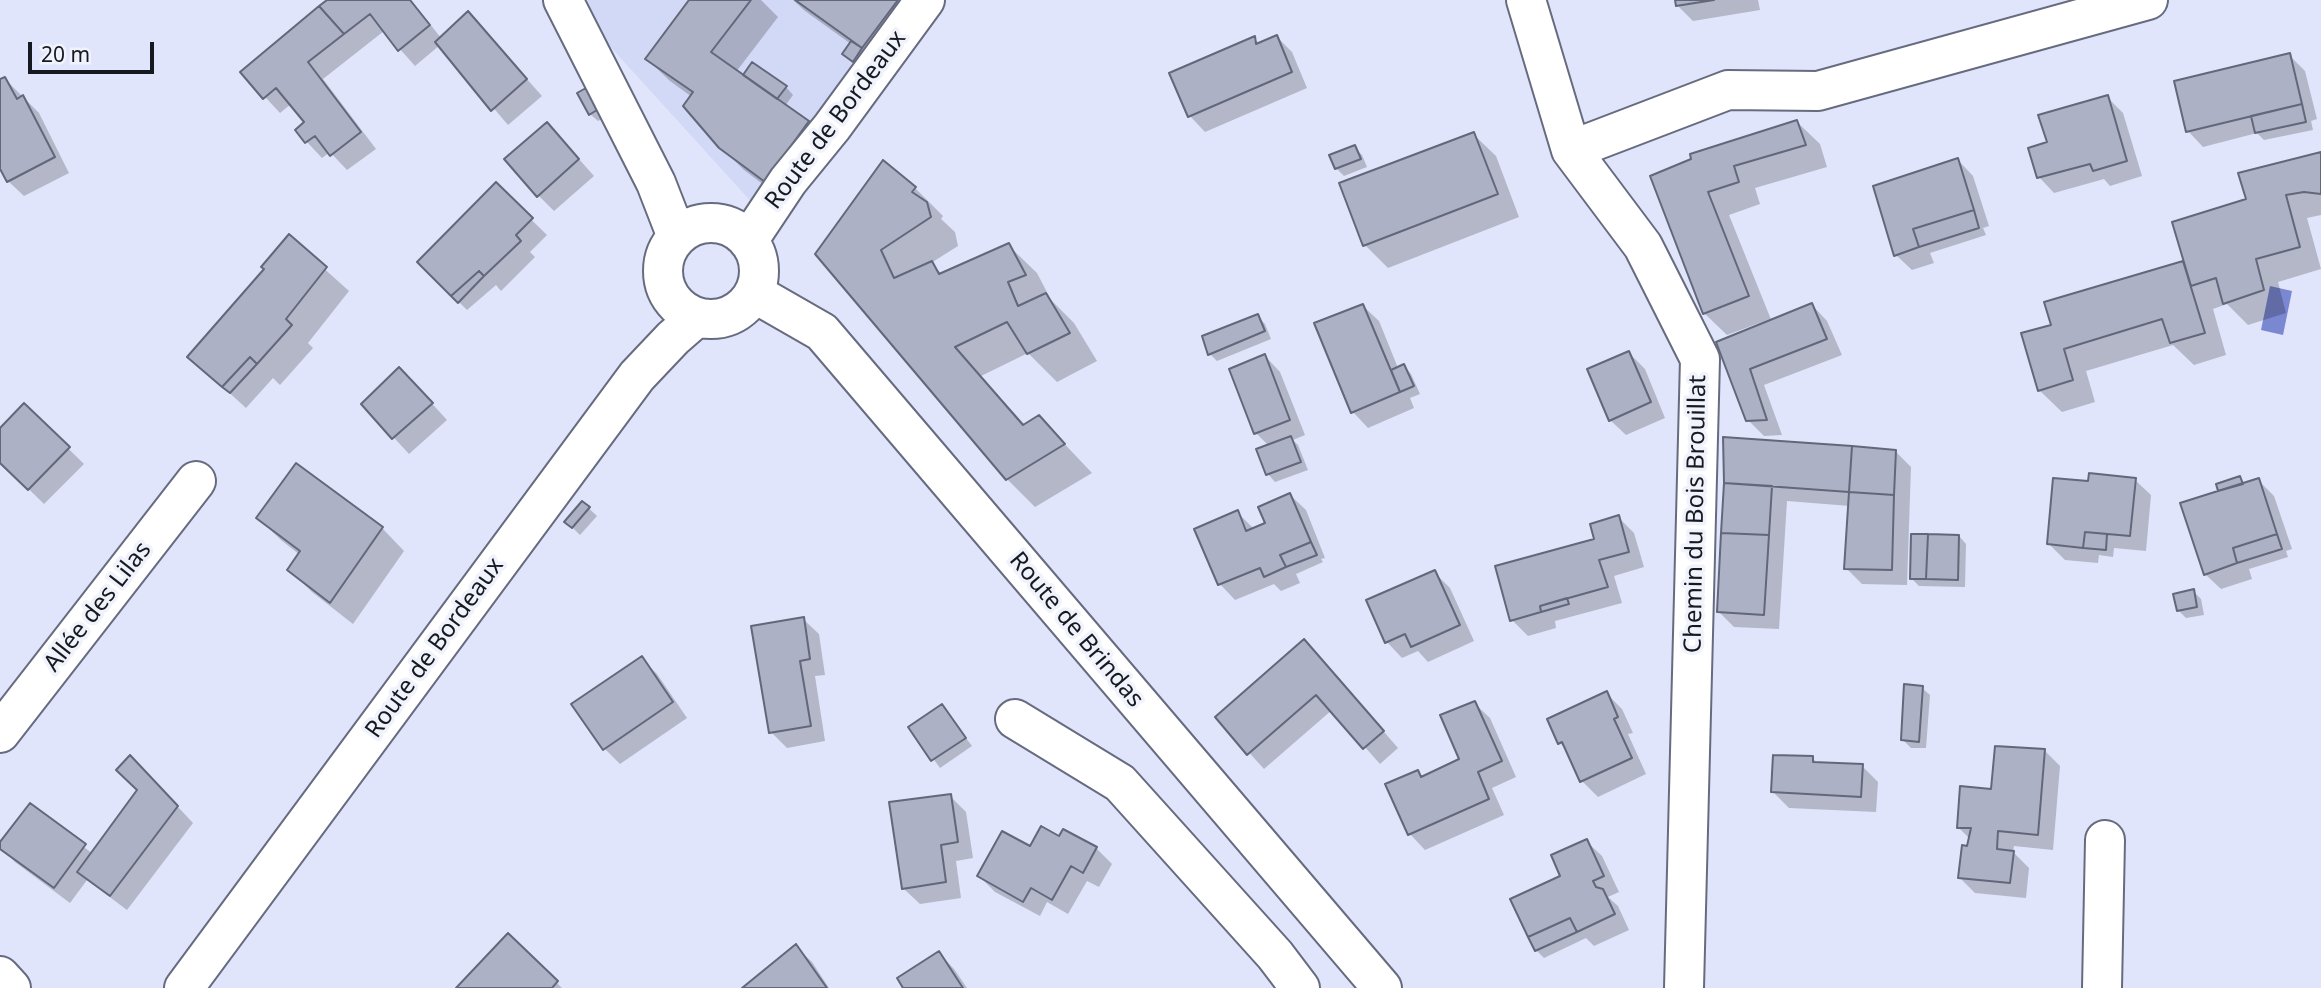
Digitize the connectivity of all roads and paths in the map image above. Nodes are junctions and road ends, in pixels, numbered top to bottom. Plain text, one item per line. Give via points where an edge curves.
1 (563, 0) edge
2 (925, 0) edge
3 (1527, 0) edge
4 (2148, 0) edge
5 (1570, 150) junction
6 (677, 237) junction
7 (748, 241) junction
8 (754, 293) junction
9 (696, 317) junction
10 (196, 481) dead end
11 (1015, 719) dead end
12 (0, 733) edge
13 (2105, 840) dead end
14 (0, 976) edge
15 (11, 988) edge
16 (184, 988) edge
17 (1300, 988) edge
18 (1382, 988) edge
19 (1684, 988) edge
20 (2102, 988) edge

1 - 6 main road via 656,183
2 - 7 main road, Route de Bordeaux
3 - 5 main road, Chemin du Bois Brouillat
4 - 5 main road via 1818,90 1728,90
5 - 19 main road, Chemin du Bois Brouillat via 1643,246 1700,359
6 - 7 main road via 705,223 736,230
6 - 9 main road via 662,266 663,283 670,298
7 - 8 main road via 759,266
8 - 9 main road via 730,316
8 - 18 main road, Route de Brindas via 822,332
9 - 16 main road, Route de Bordeaux via 637,376
10 - 12 main road, Allée des Lilas
11 - 17 main road via 1120,783
13 - 20 main road
14 - 15 main road

